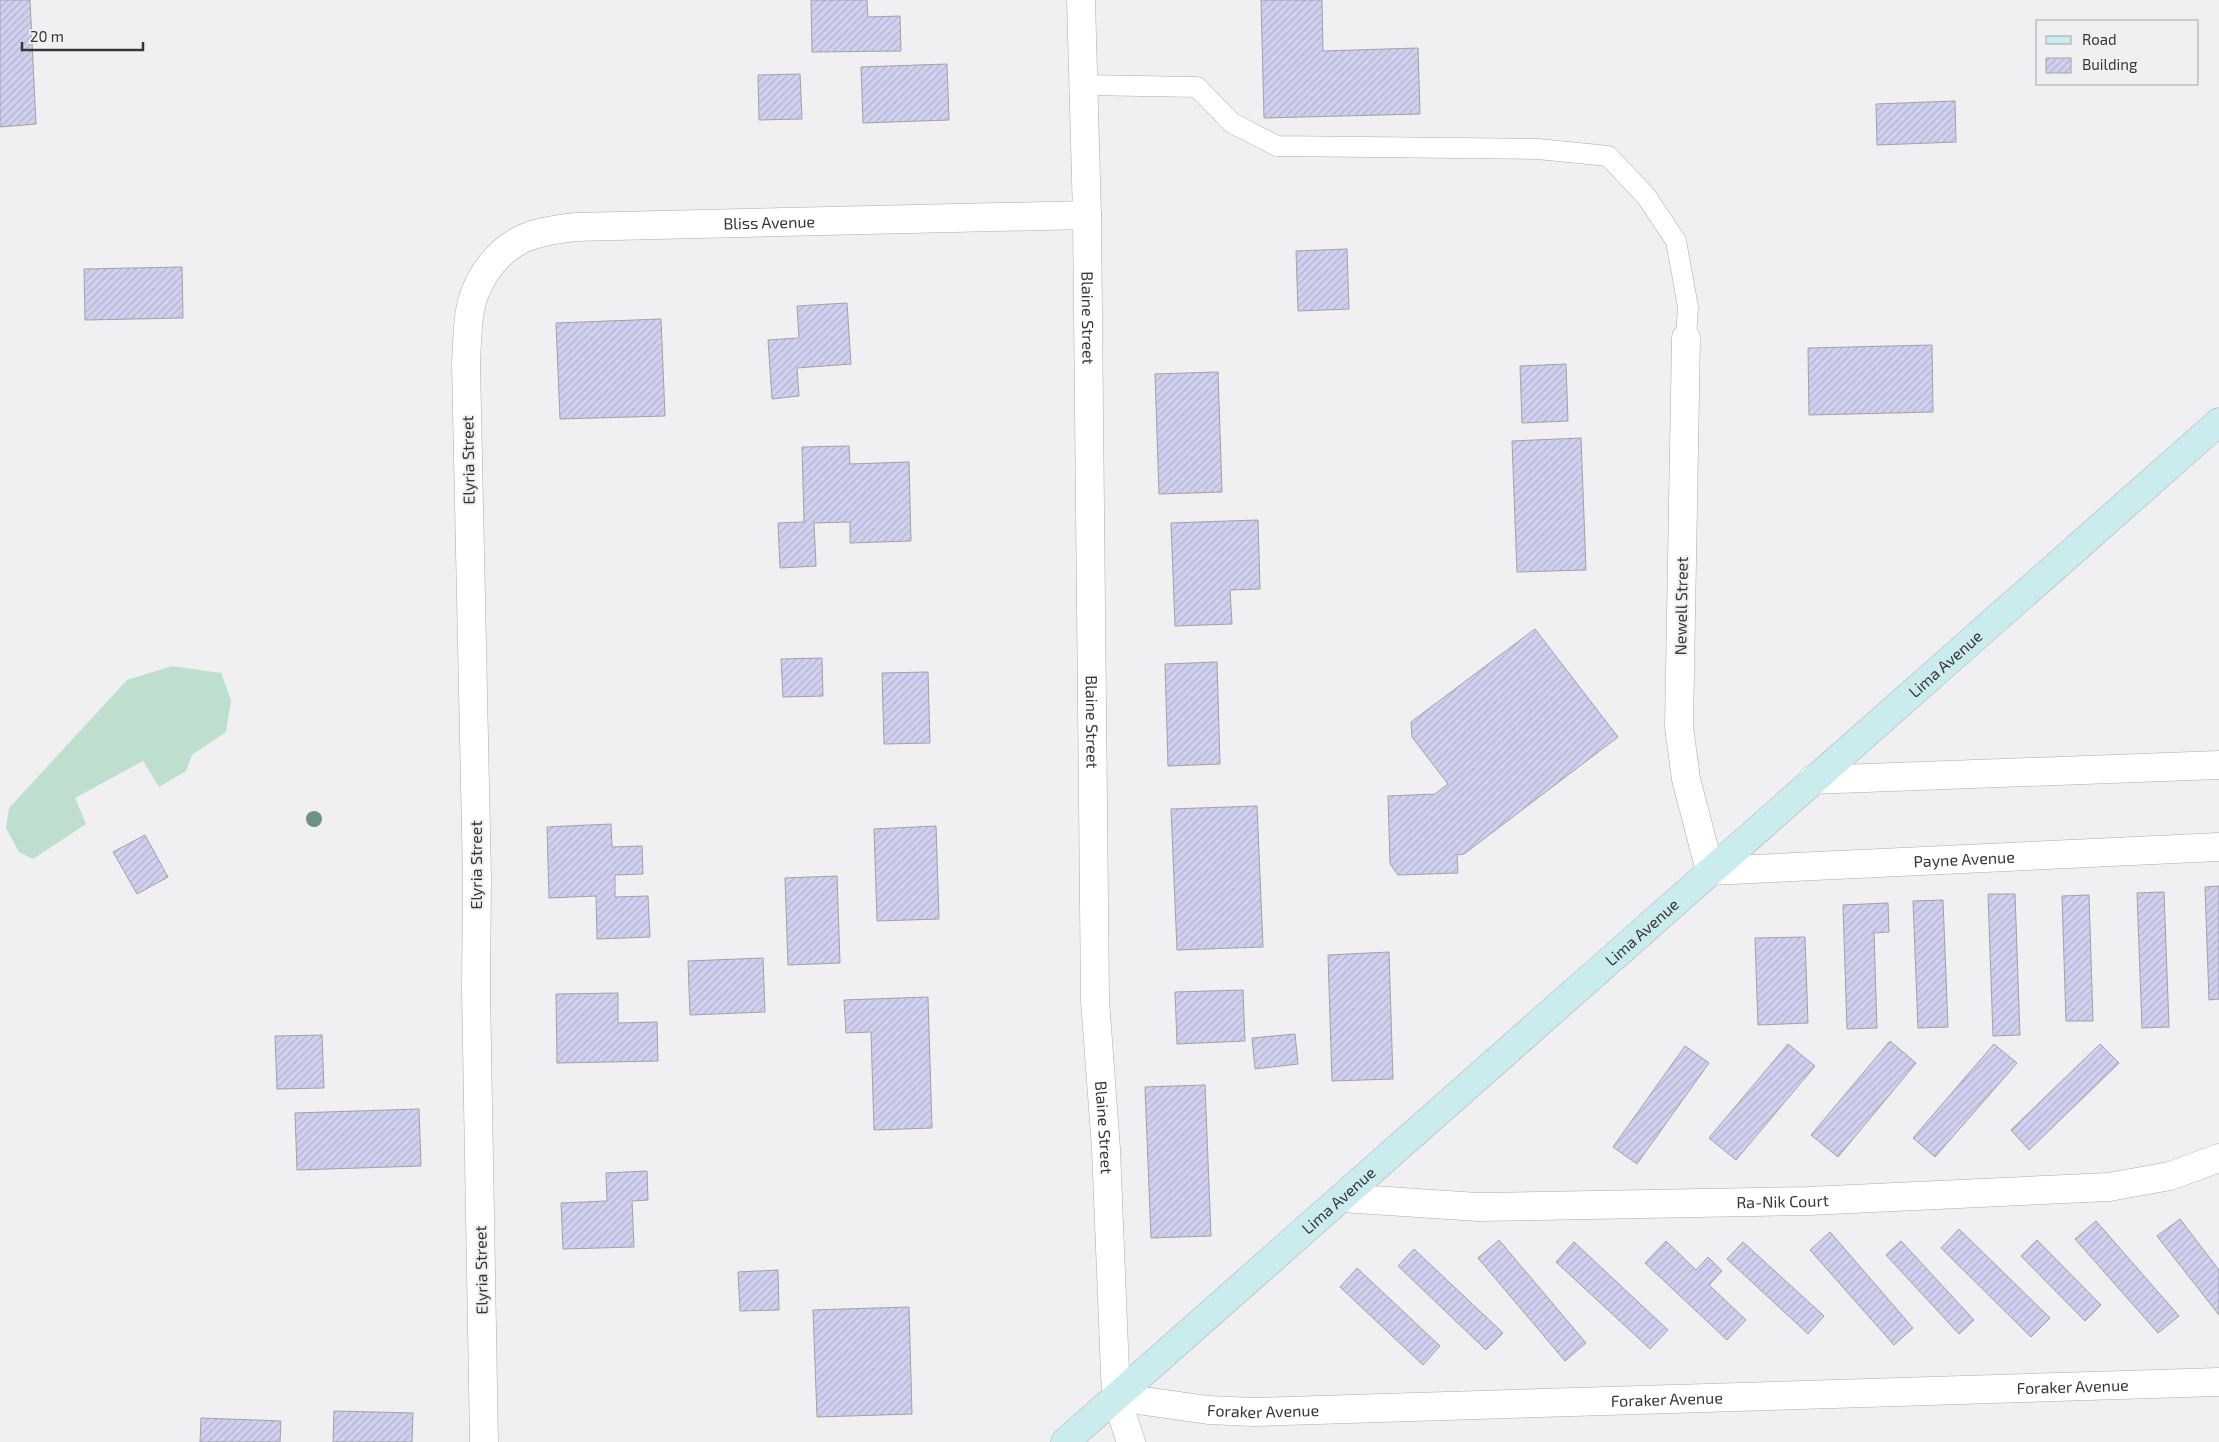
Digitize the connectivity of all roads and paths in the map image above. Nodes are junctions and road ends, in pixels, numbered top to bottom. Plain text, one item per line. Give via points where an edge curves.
1 (1081, 0) edge
2 (1084, 84) junction
3 (1087, 216) junction
4 (476, 289) joint
5 (1686, 338) joint
6 (2219, 422) edge
7 (2219, 765) edge
8 (1812, 780) junction
9 (2219, 847) edge
10 (1710, 871) junction
11 (2219, 1158) edge
12 (1342, 1198) junction
13 (2219, 1382) edge
14 (1116, 1397) junction
15 (484, 1442) edge
16 (1065, 1442) edge
17 (1131, 1442) edge

1 - 2 street, Blaine Street
2 - 3 street, Blaine Street
2 - 5 lane via 1197,87 1232,123 1277,146 1538,149 1608,156 1646,196 1676,241 1688,307
3 - 4 street, Bliss Avenue via 574,227 544,232 515,243 492,263
3 - 14 street, Blaine Street via 1096,1000
4 - 15 street, Elyria Street via 470,311 466,364
5 - 10 street, Newell Street via 1679,727 1686,779
6 - 8 street, Lima Avenue
7 - 8 street
8 - 10 street, Lima Avenue
9 - 10 street, Payne Avenue
10 - 12 street, Lima Avenue
11 - 12 street, Ra-Nik Court via 2170,1176 2109,1187 1808,1200 1478,1207
12 - 14 street, Lima Avenue
13 - 14 street, Foraker Avenue via 1254,1412 1208,1410
14 - 16 street, Lima Avenue
14 - 17 street, Blaine Street

